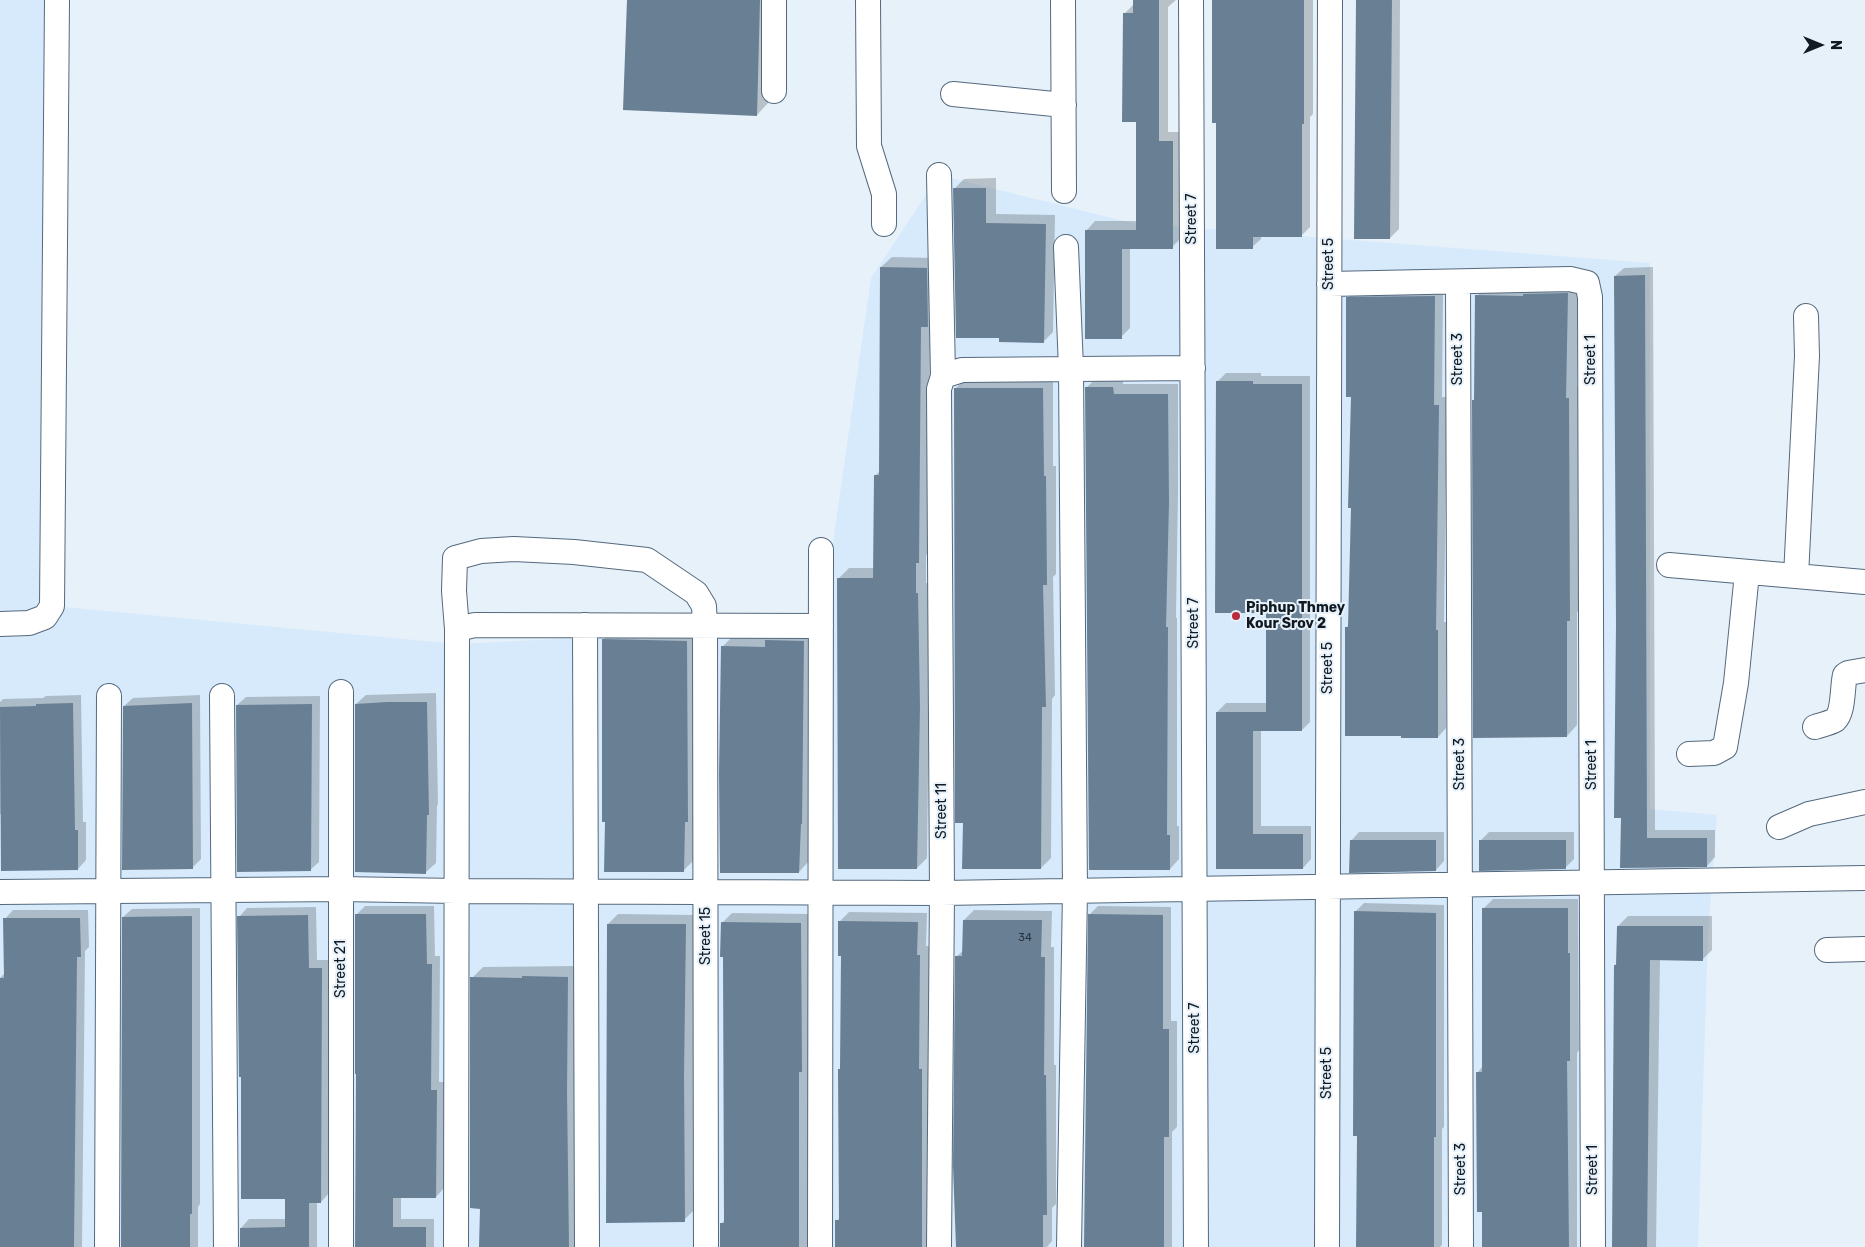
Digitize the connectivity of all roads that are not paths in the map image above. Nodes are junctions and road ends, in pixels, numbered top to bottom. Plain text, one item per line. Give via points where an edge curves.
1 (56, 0) edge
2 (774, 0) edge
3 (868, 0) edge
4 (1063, 0) edge
5 (1191, 0) edge
6 (1330, 0) edge
7 (774, 91) dead end
8 (953, 94) dead end
9 (1064, 105) junction
10 (940, 175) dead end
11 (1064, 191) dead end
12 (884, 224) dead end
13 (1066, 247) dead end
14 (1458, 282) junction
15 (1329, 284) junction
16 (1806, 316) dead end
17 (1071, 368) junction
18 (1192, 368) junction
19 (943, 376) junction
20 (821, 550) dead end
21 (1669, 566) dead end
22 (1747, 573) junction
23 (1796, 576) junction
24 (1865, 582) edge
25 (0, 624) edge
26 (585, 625) junction
27 (705, 626) junction
28 (822, 626) junction
29 (457, 629) junction
30 (1865, 670) edge
31 (341, 692) dead end
32 (109, 696) dead end
33 (222, 696) dead end
34 (1815, 727) dead end
35 (1689, 754) dead end
36 (1865, 802) edge
37 (1779, 827) dead end
38 (1865, 878) edge
39 (1592, 883) junction
40 (1460, 885) junction
41 (1328, 886) junction
42 (1195, 888) junction
43 (341, 889) junction
44 (1074, 890) junction
45 (107, 891) junction
46 (222, 891) junction
47 (457, 891) junction
48 (0, 892) edge
49 (586, 892) junction
50 (706, 892) junction
51 (822, 892) junction
52 (942, 892) junction
53 (1865, 949) edge
54 (1827, 950) dead end
55 (106, 1247) edge
56 (226, 1247) edge
57 (341, 1247) edge
58 (456, 1247) edge
59 (587, 1247) edge
60 (706, 1247) edge
61 (820, 1247) edge
62 (939, 1247) edge
63 (1069, 1247) edge
64 (1196, 1247) edge
65 (1327, 1247) edge
66 (1461, 1247) edge
67 (1593, 1247) edge

1 - 25 street via 52,606 45,617 29,623
2 - 7 street
3 - 12 street via 869,146 884,194
4 - 9 street
5 - 18 street, Street 7
6 - 15 street, Street 5
8 - 9 street
9 - 11 street
10 - 19 street, Street 11
13 - 17 street
14 - 15 street
14 - 39 street, Street 1 via 1570,279 1587,283 1590,297
14 - 40 street, Street 3
15 - 41 street, Street 5
16 - 23 street via 1807,356
17 - 18 street
17 - 19 street via 962,370
17 - 44 street
18 - 42 street, Street 7
19 - 52 street, Street 11 via 939,389
20 - 28 street
21 - 22 street
22 - 23 street
22 - 35 street via 1736,683 1725,747 1714,753
23 - 24 street
26 - 27 street
26 - 29 street via 475,625
26 - 49 street
27 - 28 street
27 - 29 street, Street 15 via 704,606 696,593 647,560 514,549 481,551 455,558
27 - 50 street, Street 15
28 - 51 street
29 - 47 street
30 - 34 street via 1845,675 1839,715
31 - 43 street, Street 21
32 - 45 street
33 - 46 street
36 - 37 street via 1809,814
38 - 39 street
39 - 40 street
39 - 67 street, Street 1
40 - 41 street
40 - 66 street, Street 3
41 - 42 street
41 - 65 street, Street 5
42 - 44 street
42 - 64 street, Street 7
43 - 46 street
43 - 47 street
43 - 57 street, Street 21
44 - 52 street
44 - 63 street
45 - 46 street
45 - 48 street
45 - 55 street
46 - 56 street
47 - 49 street
47 - 58 street
49 - 50 street
49 - 59 street
50 - 51 street
50 - 60 street, Street 15
51 - 52 street
51 - 61 street
52 - 62 street, Street 11
53 - 54 street

